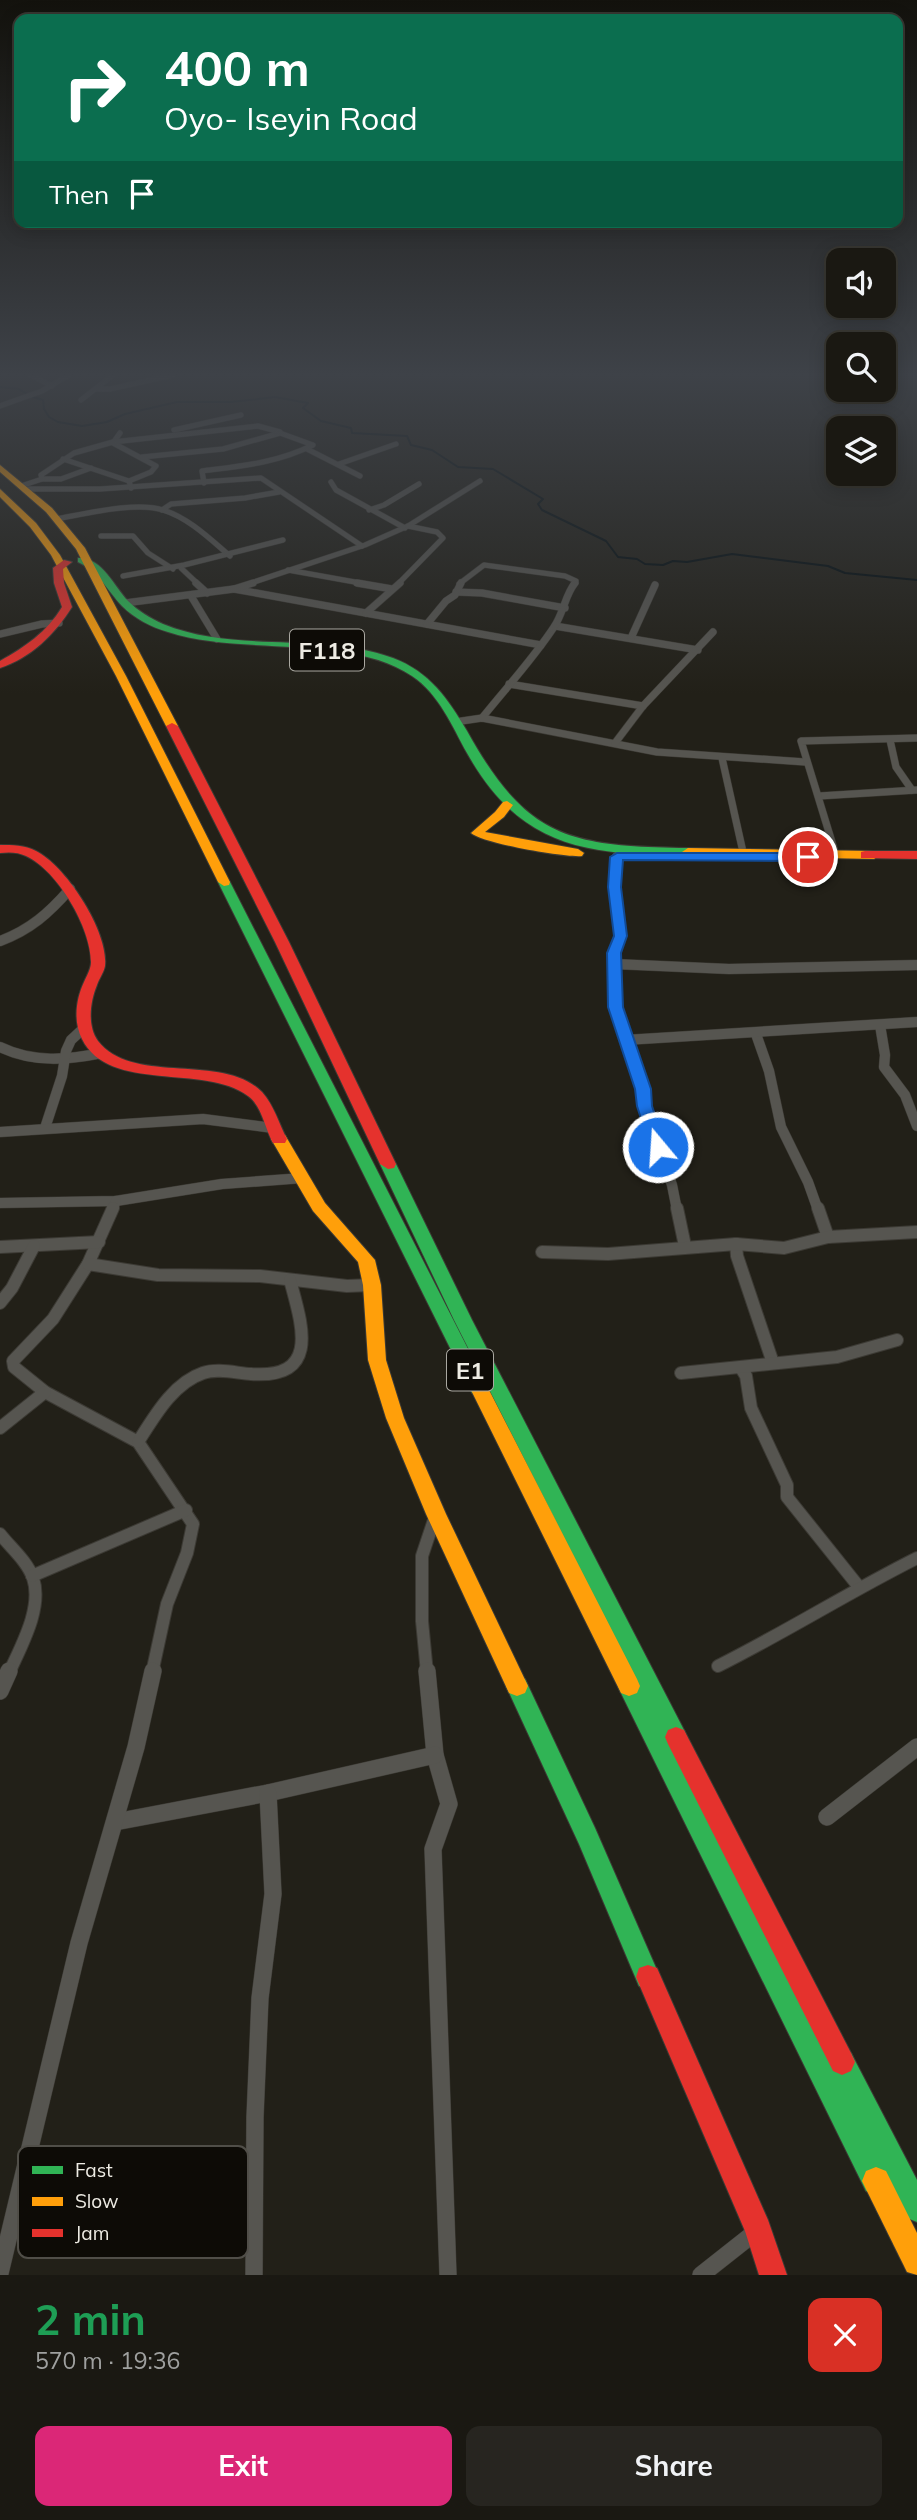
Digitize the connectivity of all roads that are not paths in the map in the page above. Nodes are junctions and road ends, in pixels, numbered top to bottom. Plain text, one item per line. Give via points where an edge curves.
1 (18, 481) edge
2 (38, 481) edge
3 (123, 481) edge
4 (135, 481) edge
5 (225, 481) edge
6 (265, 481) edge
7 (480, 481) dead end
8 (331, 482) dead end
9 (204, 483) joint
10 (130, 484) junction
11 (419, 484) dead end
12 (26, 487) junction
13 (279, 492) junction
14 (3, 497) edge
15 (162, 510) junction
16 (369, 510) junction
17 (56, 519) junction
18 (407, 527) junction
19 (101, 536) dead end
20 (284, 540) dead end
21 (362, 546) junction
22 (230, 556) junction
23 (76, 566) junction
24 (177, 568) junction
25 (288, 570) junction
26 (123, 576) dead end
27 (655, 585) dead end
28 (234, 589) junction
29 (392, 589) junction
30 (456, 592) junction
31 (207, 593) junction
32 (191, 596) junction
33 (125, 603) junction
34 (565, 608) junction
35 (366, 613) junction
36 (59, 623) junction
37 (427, 624) junction
38 (555, 626) junction
39 (713, 632) dead end
40 (0, 634) edge
41 (631, 638) junction
42 (217, 639) dead end
43 (541, 645) junction
44 (698, 650) junction
45 (0, 665) edge
46 (509, 684) junction
47 (643, 706) junction
48 (482, 718) junction
49 (455, 722) junction
50 (917, 738) edge
51 (890, 740) junction
52 (615, 743) junction
53 (722, 758) dead end
54 (806, 762) junction
55 (914, 790) edge
56 (819, 796) junction
57 (507, 805) junction
58 (0, 849) edge
59 (743, 852) junction
60 (835, 852) junction
61 (874, 855) junction
62 (917, 855) edge
63 (617, 857) junction
64 (70, 889) junction
65 (0, 941) edge
66 (614, 964) junction
67 (917, 965) edge
68 (917, 1022) edge
69 (880, 1025) junction
70 (84, 1028) junction
71 (756, 1034) junction
72 (625, 1040) junction
73 (0, 1047) edge
74 (102, 1054) junction
75 (64, 1060) junction
76 (917, 1126) edge
77 (45, 1128) junction
78 (272, 1128) junction
79 (0, 1132) edge
80 (303, 1178) junction
81 (116, 1201) junction
82 (0, 1203) edge
83 (917, 1231) edge
84 (828, 1237) junction
85 (99, 1241) junction
86 (736, 1244) junction
87 (34, 1246) junction
88 (685, 1246) junction
89 (0, 1247) edge
90 (542, 1252) dead end
91 (88, 1264) junction
92 (290, 1280) junction
93 (372, 1285) junction
94 (0, 1303) edge
95 (897, 1340) dead end
96 (773, 1363) junction
97 (741, 1368) junction
98 (681, 1373) dead end
99 (45, 1392) junction
100 (0, 1428) edge
101 (138, 1442) junction
102 (186, 1510) junction
103 (436, 1514) junction
104 (0, 1534) edge
105 (917, 1558) edge
106 (32, 1576) junction
107 (859, 1587) junction
108 (718, 1666) dead end
109 (0, 1691) edge
110 (917, 1747) edge
111 (435, 1755) junction
112 (268, 1793) junction
113 (827, 1817) dead end
114 (115, 1822) junction
115 (30, 2146) edge
116 (18, 2198) edge
117 (917, 2208) edge
118 (758, 2231) junction
119 (917, 2262) edge
120 (0, 2273) edge
121 (254, 2275) edge
122 (448, 2275) edge
123 (701, 2275) edge
124 (773, 2275) edge

1 - 12 main road, E1
2 - 12 street
3 - 10 street
4 - 10 street
5 - 9 street
6 - 13 street
7 - 18 street
8 - 16 street
9 - 10 street
10 - 12 street
11 - 16 street
12 - 17 main road, E1
13 - 15 street via 171,504
13 - 21 street
14 - 23 main road, E1
15 - 17 street
15 - 22 street via 189,524
16 - 18 street
17 - 23 main road, E1
18 - 21 street
18 - 29 street via 437,532 443,538
19 - 24 street via 133,536 148,553
20 - 22 street
21 - 25 street
22 - 24 street
23 - 33 main road, F118
23 - 36 main road
23 - 117 main road, E1 via 282,942 463,1320
23 - 119 main road, E1 via 121,676 173,783
24 - 26 street
24 - 31 street
25 - 28 street
25 - 29 street
27 - 41 street
28 - 31 street
28 - 35 street
29 - 35 street
30 - 34 street
30 - 34 street via 458,585 484,565 565,576 576,581 568,591
30 - 37 street
31 - 32 street
32 - 33 street
32 - 42 street
33 - 49 main road, F118 via 150,622 192,636 338,650 394,662 434,688
34 - 38 street
35 - 37 street
36 - 40 street
36 - 45 main road via 48,636
37 - 43 street
38 - 41 street
38 - 43 street
39 - 44 street
41 - 44 street
43 - 46 street
44 - 47 street
46 - 47 street
46 - 48 street
47 - 52 street
48 - 49 street
48 - 52 street
49 - 57 main road, F118
50 - 51 street
51 - 54 street via 804,740
51 - 55 street via 892,759 904,782
52 - 54 street via 657,752
53 - 59 street
54 - 56 street
55 - 56 street
56 - 60 street
57 - 59 main road, F118 via 546,833 578,845
57 - 63 main road, F118 via 500,818 477,833
58 - 64 main road via 15,848 34,855
59 - 60 main road, F118
60 - 61 main road, F118
61 - 62 main road, F118
61 - 63 main road, F118
63 - 66 street via 620,936
64 - 65 street via 44,920
64 - 70 main road via 89,920 98,964 85,996
66 - 67 street via 729,969
66 - 72 street via 615,1007
68 - 69 street
69 - 71 street
69 - 76 street via 884,1067 905,1095
70 - 74 main road
70 - 75 street via 71,1040
71 - 72 street
71 - 84 street via 781,1127
72 - 88 street via 672,1185
73 - 75 street
74 - 75 street
74 - 78 main road via 117,1063 248,1088 257,1095
75 - 77 street
77 - 78 street via 203,1119
77 - 79 street
78 - 80 main road
80 - 81 street via 222,1184
80 - 93 main road via 319,1207 366,1260
81 - 82 street
81 - 85 street
83 - 84 street
84 - 86 street via 784,1248
85 - 87 street
85 - 91 street
86 - 88 street
86 - 96 street
87 - 89 street
87 - 94 street
88 - 90 street via 608,1254
91 - 92 street via 158,1275
91 - 99 street via 53,1319 13,1362
92 - 93 street
92 - 101 street via 302,1331 303,1351 295,1365 274,1374 198,1375 163,1405
93 - 103 main road via 377,1360 395,1418
95 - 96 street via 837,1357
96 - 97 street
97 - 98 street
97 - 107 street via 751,1408 787,1485 788,1497
99 - 100 street
99 - 101 street
101 - 102 street
102 - 106 street
102 - 114 street via 193,1524 192,1537 167,1604
103 - 111 street via 422,1556 422,1621
103 - 118 main road via 587,1836
104 - 106 street
105 - 107 street
106 - 109 street via 36,1591 30,1623
107 - 108 street via 768,1642
110 - 113 street
111 - 112 street
111 - 122 street via 449,1804 433,1849
112 - 114 street
112 - 121 street via 273,1894 260,1998
114 - 115 street via 79,1943
116 - 120 street
118 - 123 street
118 - 124 main road

